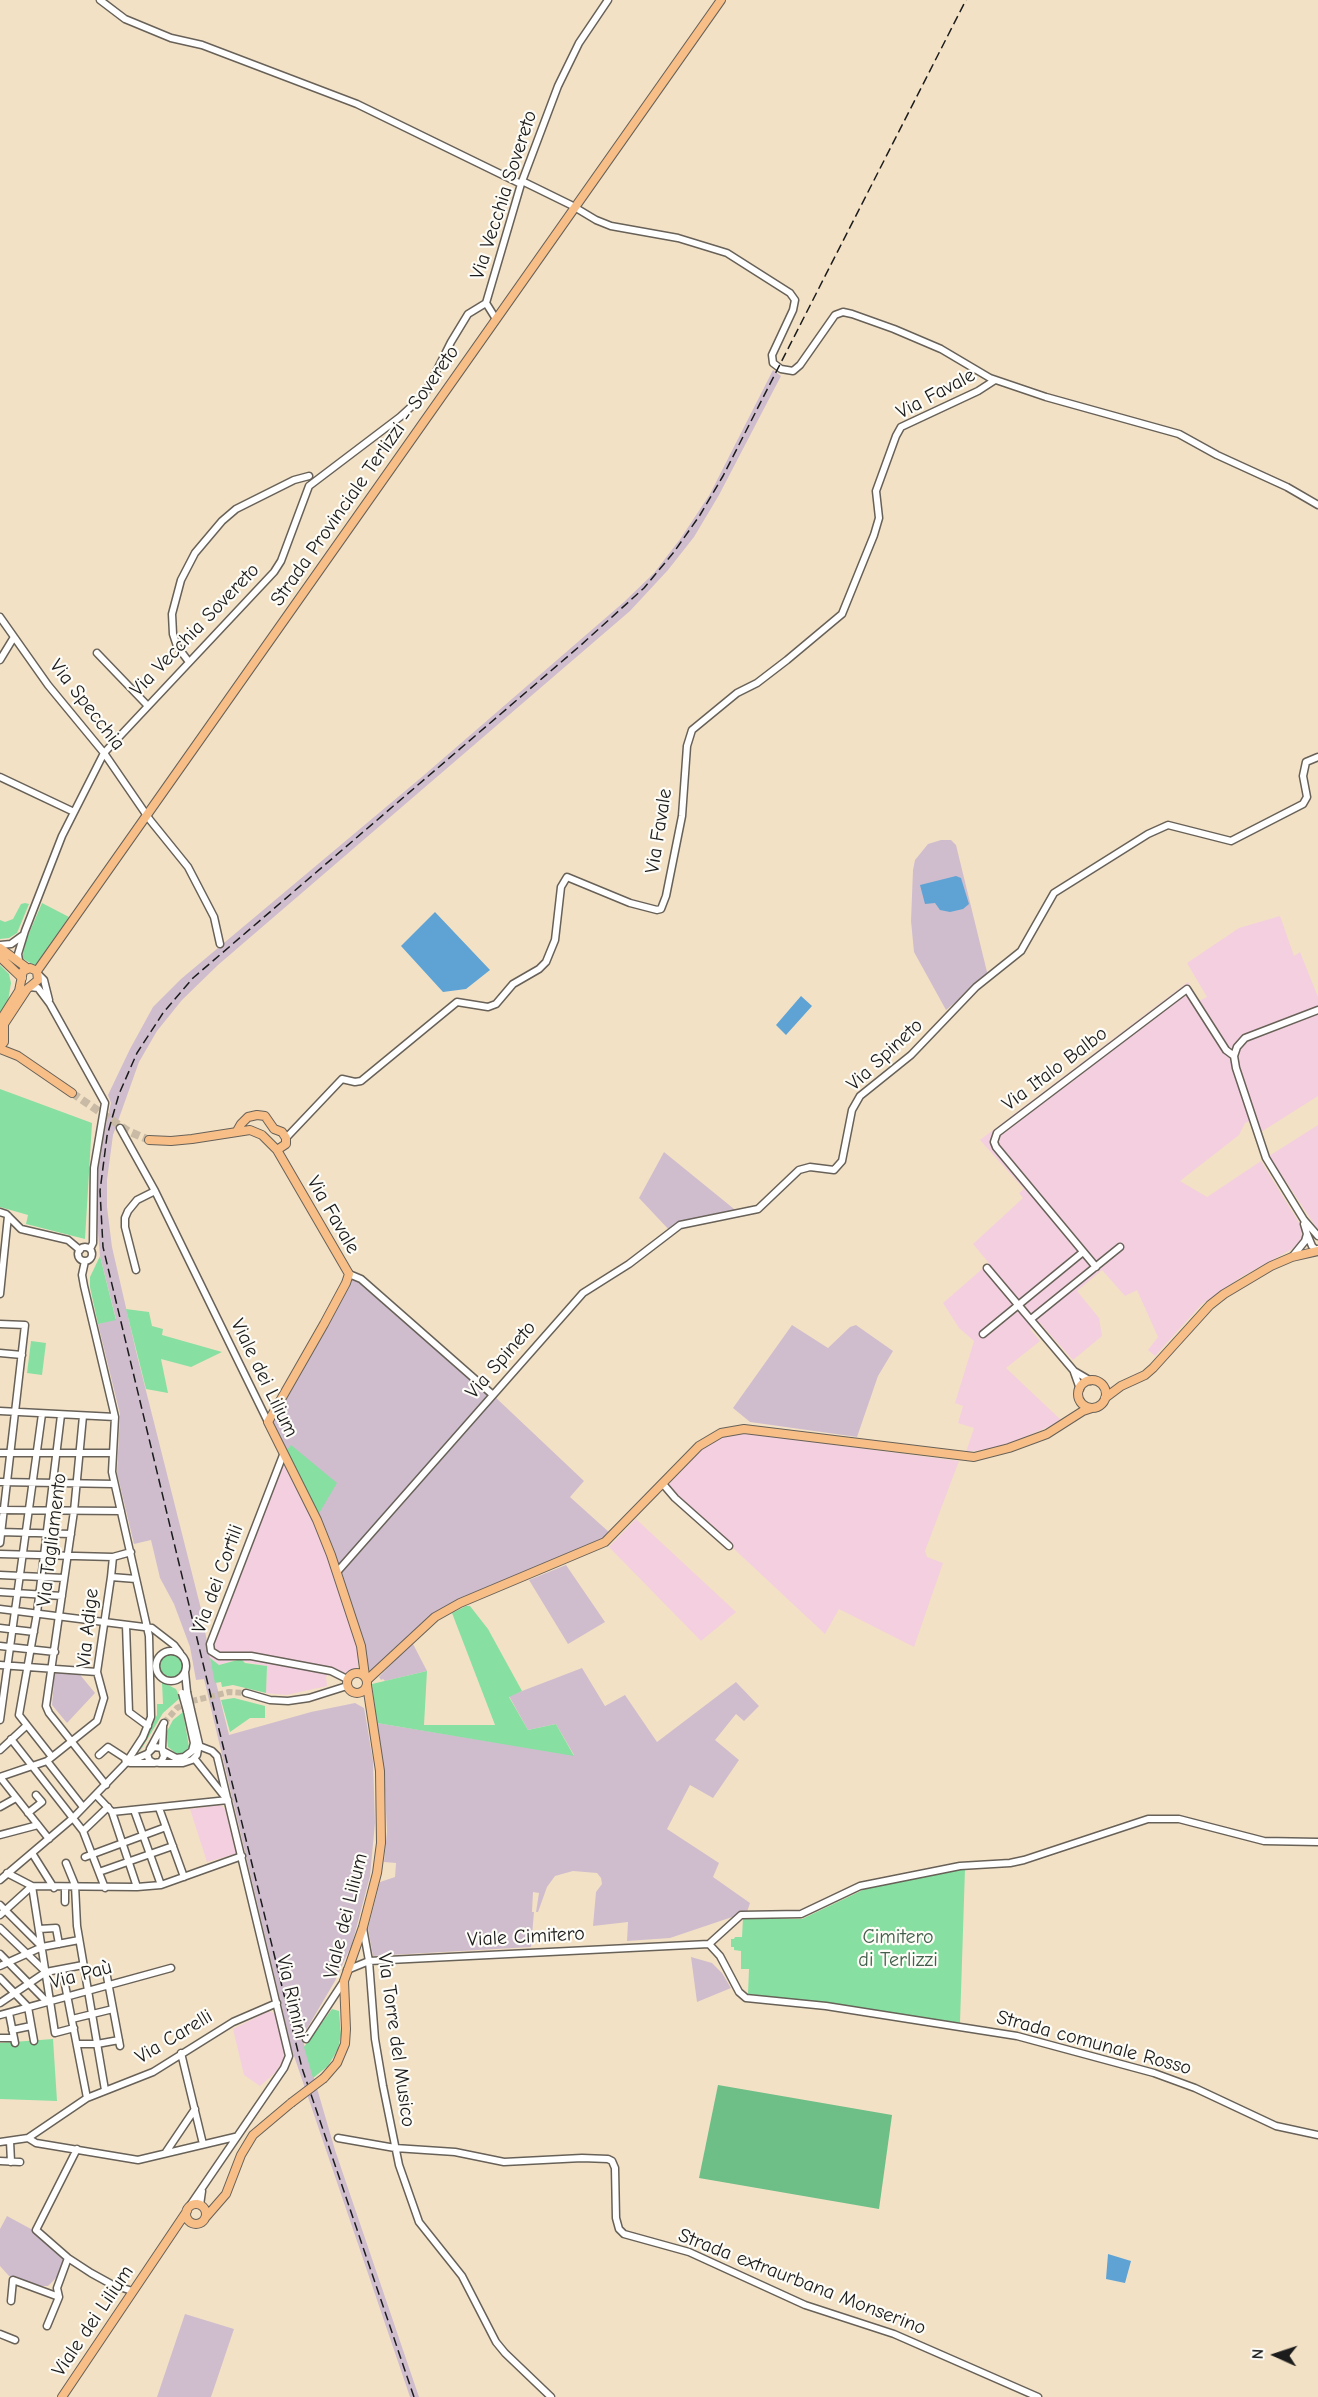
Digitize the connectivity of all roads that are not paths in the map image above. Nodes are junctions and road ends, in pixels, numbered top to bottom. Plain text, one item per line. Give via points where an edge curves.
1 (100, 0) edge
2 (608, 0) edge
3 (721, 0) edge
4 (522, 183) junction
5 (574, 208) junction
6 (486, 303) junction
7 (496, 319) junction
8 (995, 380) junction
9 (309, 476) dead end
10 (1318, 505) edge
11 (0, 617) edge
12 (14, 638) junction
13 (97, 653) dead end
14 (0, 660) edge
15 (189, 662) junction
16 (147, 705) junction
17 (104, 753) junction
18 (1318, 756) edge
19 (0, 777) edge
20 (74, 812) junction
21 (147, 814) junction
22 (25, 931) junction
23 (220, 944) dead end
24 (0, 946) edge
25 (0, 957) edge
26 (19, 961) junction
27 (27, 968) junction
28 (38, 973) junction
29 (22, 979) junction
30 (28, 988) junction
31 (50, 1004) junction
32 (1318, 1010) edge
33 (0, 1021) edge
34 (1, 1045) edge
35 (1234, 1056) junction
36 (72, 1093) tunnel mouth
37 (120, 1128) dead end
38 (237, 1131) junction
39 (286, 1138) junction
40 (149, 1140) tunnel mouth
41 (277, 1150) junction
42 (155, 1191) junction
43 (0, 1212) edge
44 (8, 1216) junction
45 (1313, 1234) edge
46 (1318, 1242) edge
47 (1120, 1247) dead end
48 (90, 1249) junction
49 (80, 1250) junction
50 (1318, 1250) edge
51 (1083, 1252) junction
52 (1292, 1257) junction
53 (85, 1261) junction
54 (1095, 1267) junction
55 (987, 1268) dead end
56 (136, 1270) dead end
57 (349, 1274) junction
58 (0, 1294) edge
59 (1019, 1305) junction
60 (1031, 1319) junction
61 (0, 1324) edge
62 (983, 1334) dead end
63 (0, 1353) edge
64 (22, 1355) junction
65 (1074, 1371) junction
66 (1091, 1380) junction
67 (1102, 1385) junction
68 (1121, 1386) junction
69 (1080, 1389) junction
70 (493, 1395) junction
71 (1105, 1398) junction
72 (1079, 1400) junction
73 (1092, 1408) junction
74 (0, 1411) edge
75 (16, 1412) junction
76 (42, 1414) junction
77 (61, 1414) junction
78 (83, 1416) junction
79 (115, 1417) junction
80 (1074, 1417) junction
81 (268, 1422) junction
82 (37, 1452) junction
83 (56, 1452) junction
84 (79, 1452) junction
85 (12, 1453) junction
86 (113, 1453) junction
87 (0, 1454) edge
88 (283, 1455) junction
89 (0, 1482) edge
90 (8, 1482) junction
91 (33, 1483) junction
92 (53, 1483) junction
93 (76, 1484) junction
94 (114, 1484) junction
95 (663, 1484) junction
96 (2, 1510) edge
97 (29, 1510) junction
98 (49, 1510) junction
99 (74, 1511) junction
100 (121, 1511) junction
101 (1, 1532) edge
102 (26, 1533) junction
103 (46, 1533) junction
104 (70, 1534) junction
105 (0, 1543) edge
106 (729, 1546) dead end
107 (131, 1552) junction
108 (0, 1554) edge
109 (23, 1554) junction
110 (44, 1555) junction
111 (68, 1556) junction
112 (113, 1557) junction
113 (337, 1572) junction
114 (0, 1575) edge
115 (20, 1576) junction
116 (41, 1577) junction
117 (111, 1577) junction
118 (64, 1578) junction
119 (136, 1579) junction
120 (0, 1592) edge
121 (17, 1593) junction
122 (39, 1595) junction
123 (62, 1596) junction
124 (0, 1610) edge
125 (15, 1611) junction
126 (37, 1613) junction
127 (60, 1616) junction
128 (104, 1622) junction
129 (126, 1625) junction
130 (0, 1628) edge
131 (148, 1628) junction
132 (12, 1630) junction
133 (34, 1632) junction
134 (0, 1646) edge
135 (10, 1647) junction
136 (32, 1650) junction
137 (363, 1650) junction
138 (55, 1653) junction
139 (180, 1653) junction
140 (151, 1662) junction
141 (4, 1665) edge
142 (29, 1666) junction
143 (52, 1667) junction
144 (156, 1668) junction
145 (97, 1672) junction
146 (185, 1672) junction
147 (356, 1672) junction
148 (366, 1680) junction
149 (174, 1681) junction
150 (347, 1682) junction
151 (185, 1693) junction
152 (246, 1693) tunnel mouth
153 (357, 1693) junction
154 (370, 1705) junction
155 (189, 1711) junction
156 (0, 1720) edge
157 (26, 1726) junction
158 (148, 1726) junction
159 (12, 1740) junction
160 (72, 1741) junction
161 (199, 1746) junction
162 (0, 1750) edge
163 (163, 1750) junction
164 (148, 1752) junction
165 (99, 1755) dead end
166 (194, 1758) junction
167 (50, 1759) junction
168 (126, 1763) junction
169 (156, 1763) junction
170 (33, 1767) junction
171 (0, 1777) edge
172 (106, 1785) junction
173 (10, 1789) junction
174 (0, 1792) edge
175 (36, 1795) dead end
176 (96, 1795) junction
177 (16, 1798) junction
178 (228, 1800) junction
179 (0, 1807) edge
180 (83, 1807) junction
181 (159, 1808) junction
182 (110, 1809) junction
183 (134, 1810) junction
184 (28, 1813) junction
185 (73, 1818) junction
186 (38, 1825) junction
187 (166, 1827) junction
188 (83, 1831) junction
189 (0, 1835) edge
190 (143, 1835) junction
191 (49, 1839) junction
192 (1318, 1842) edge
193 (122, 1843) junction
194 (173, 1846) junction
195 (32, 1852) junction
196 (92, 1854) junction
197 (150, 1854) junction
198 (242, 1856) junction
199 (85, 1857) dead end
200 (128, 1862) junction
201 (66, 1863) dead end
202 (99, 1872) junction
203 (7, 1873) junction
204 (184, 1877) junction
205 (0, 1880) edge
206 (161, 1885) junction
207 (32, 1886) junction
208 (136, 1887) junction
209 (54, 1888) junction
210 (65, 1888) junction
211 (75, 1888) junction
212 (105, 1888) junction
213 (65, 1902) dead end
214 (0, 1905) edge
215 (3, 1913) edge
216 (363, 1927) junction
217 (0, 1928) edge
218 (39, 1929) junction
219 (80, 1940) junction
220 (59, 1944) junction
221 (709, 1944) junction
222 (42, 1947) junction
223 (0, 1954) edge
224 (27, 1954) junction
225 (369, 1961) junction
226 (8, 1963) junction
227 (84, 1965) junction
228 (0, 1966) edge
229 (105, 1966) dead end
230 (171, 1968) dead end
231 (62, 1969) junction
232 (347, 1971) junction
233 (46, 1972) junction
234 (0, 1977) edge
235 (344, 1981) junction
236 (29, 1984) junction
237 (109, 1985) junction
238 (88, 1990) junction
239 (15, 1993) junction
240 (68, 1996) junction
241 (48, 2002) junction
242 (0, 2003) edge
243 (277, 2003) junction
244 (28, 2007) junction
245 (113, 2009) junction
246 (9, 2013) junction
247 (92, 2014) junction
248 (0, 2015) edge
249 (72, 2019) junction
250 (31, 2026) junction
251 (74, 2028) junction
252 (14, 2037) junction
253 (0, 2038) edge
254 (306, 2039) dead end
255 (34, 2041) dead end
256 (77, 2044) junction
257 (97, 2044) junction
258 (181, 2054) junction
259 (105, 2090) junction
260 (87, 2098) junction
261 (195, 2109) junction
262 (1318, 2135) edge
263 (28, 2138) junction
264 (236, 2138) junction
265 (338, 2138) dead end
266 (10, 2141) junction
267 (0, 2142) edge
268 (203, 2144) junction
269 (395, 2148) junction
270 (77, 2149) junction
271 (166, 2152) junction
272 (0, 2161) edge
273 (11, 2162) junction
274 (20, 2162) dead end
275 (207, 2180) junction
276 (224, 2196) junction
277 (201, 2206) junction
278 (188, 2209) junction
279 (206, 2217) junction
280 (191, 2223) junction
281 (171, 2234) junction
282 (68, 2258) junction
283 (132, 2291) junction
284 (58, 2297) junction
285 (11, 2301) dead end
286 (47, 2326) dead end
287 (0, 2334) edge
288 (15, 2340) dead end
289 (62, 2397) edge
290 (551, 2397) edge
291 (1038, 2397) edge

1 - 4 street via 124,19 357,104
2 - 4 street, Via Vecchia Sovereto via 564,71
3 - 5 main road, Strada Provinciale Terlizzi - Sovereto
4 - 5 street
4 - 6 street, Via Vecchia Sovereto
5 - 7 main road, Strada Provinciale Terlizzi - Sovereto
5 - 8 street via 611,226 678,238 727,253 790,293 795,300 793,310 772,355 773,363 782,369 793,370 800,365 835,315 843,312 941,349
6 - 7 street
6 - 15 street, Via Vecchia Sovereto via 468,314 425,394 309,486 278,567
7 - 21 main road, Strada Provinciale Terlizzi - Sovereto
8 - 10 street via 1179,434
8 - 39 street, Via Favale via 901,427 876,491 879,518 874,535 842,614 780,666 737,693 692,730 687,746 682,816 661,909 630,903 567,877 561,887 555,940 539,969 513,984 496,1004 488,1007 457,1002 361,1081 342,1079
9 - 15 street via 236,509 195,553 181,580 172,614 177,646
11 - 12 street, Via Specchia
12 - 14 street
12 - 17 street, Via Specchia
13 - 16 street
15 - 16 street, Via Vecchia Sovereto
16 - 17 street, Via Vecchia Sovereto
17 - 20 street, Via Vecchia Sovereto
17 - 21 street, Via Specchia
18 - 70 street, Via Spineto via 1306,762 1303,776 1307,797 1303,804 1231,841 1168,825 1054,893 1021,951 976,987 911,1055 860,1096 852,1110 842,1161 834,1170 799,1170 758,1209 680,1225 583,1293
19 - 20 street
20 - 22 street, Via Vecchia Sovereto
21 - 23 street, Via Specchia via 188,867 214,917
21 - 28 main road, Strada Provinciale Terlizzi - Sovereto
22 - 24 street via 15,942
22 - 26 street, Via Vecchia Sovereto
24 - 26 main road
25 - 29 main road
26 - 27 main road
27 - 28 main road
27 - 29 main road
28 - 30 main road, Strada Provinciale Terlizzi - Sovereto via 36,982
28 - 31 street via 44,980
29 - 33 main road
30 - 31 street via 38,988
30 - 34 main road, Strada Provinciale Terlizzi - Sovereto via 4,1024
31 - 48 street via 105,1105 94,1168
32 - 35 street via 1245,1038
34 - 36 main road
35 - 45 street via 1266,1158
35 - 51 street, Via Italo Balbo via 1226,1050 1187,989 998,1133 996,1147
37 - 42 street, Viale dei Lilium
38 - 39 main road via 248,1117 265,1116
38 - 40 main road via 192,1140
38 - 41 main road via 257,1132
39 - 41 main road via 286,1144
41 - 57 main road, Via Favale
42 - 56 street via 137,1200 125,1218
42 - 81 street, Viale dei Lilium
43 - 44 street
44 - 49 street via 21,1228 68,1240
44 - 58 street
45 - 46 street
45 - 50 street via 1312,1246
45 - 52 street
47 - 54 street
48 - 49 street
48 - 53 street via 92,1257
49 - 53 street via 80,1258
50 - 52 main road
51 - 54 street, Via Italo Balbo
51 - 59 street
52 - 68 main road via 1256,1273 1224,1294 1154,1368
53 - 79 street via 84,1286
54 - 60 street
55 - 59 street
57 - 70 street via 361,1279
57 - 81 main road, Via Favale
59 - 60 street
59 - 62 street
60 - 65 street
61 - 64 street via 25,1325
63 - 64 street
64 - 75 street
65 - 66 street
65 - 69 street
66 - 67 main road
66 - 69 main road
67 - 68 main road
67 - 71 main road
68 - 71 main road
69 - 72 main road
70 - 113 street, Via Spineto
71 - 73 main road via 1101,1405
72 - 73 main road
72 - 80 main road
73 - 80 main road
74 - 75 street
75 - 76 street
75 - 85 street
76 - 77 street
76 - 82 street
77 - 78 street
77 - 83 street
78 - 79 street
78 - 84 street, Via Tagliamento
79 - 86 street
80 - 95 main road via 1036,1439 974,1457 730,1430 699,1446
81 - 88 main road, Viale dei Lilium
82 - 83 street
82 - 85 street
82 - 91 street
83 - 84 street
83 - 92 street
84 - 86 street
84 - 93 street, Via Tagliamento
85 - 87 street
85 - 90 street
86 - 94 street
88 - 113 main road, Viale dei Lilium via 317,1520
88 - 150 street, Via dei Cortili via 210,1644 211,1651 217,1656 251,1656 340,1673
89 - 90 street
90 - 91 street
90 - 96 street
91 - 92 street
91 - 97 street
92 - 93 street
92 - 98 street
93 - 94 street
93 - 99 street, Via Tagliamento
94 - 100 street
95 - 106 street
95 - 148 main road via 605,1542 442,1612
96 - 97 street
96 - 101 street
97 - 98 street
97 - 102 street
98 - 99 street
98 - 103 street
99 - 100 street
99 - 104 street, Via Tagliamento
100 - 107 street
101 - 102 street
101 - 105 street
102 - 103 street
102 - 109 street
103 - 104 street
103 - 110 street
104 - 111 street, Via Tagliamento
107 - 112 street
107 - 119 street
108 - 109 street
109 - 110 street
109 - 115 street
110 - 111 street
110 - 116 street
111 - 112 street
111 - 118 street, Via Tagliamento
112 - 117 street, Via Adige
113 - 137 main road, Viale dei Lilium
114 - 115 street
115 - 116 street
115 - 121 street
116 - 118 street
116 - 122 street
117 - 119 street
117 - 128 street, Via Adige
118 - 123 street, Via Tagliamento
119 - 131 street
120 - 121 street
121 - 122 street
121 - 125 street
122 - 123 street
122 - 126 street
123 - 127 street, Via Tagliamento
124 - 125 street
125 - 126 street
125 - 132 street
126 - 127 street
126 - 133 street
127 - 128 street
127 - 138 street, Via Tagliamento
128 - 129 street
128 - 145 street, Via Adige
129 - 131 street
129 - 158 street via 129,1712
130 - 132 street
131 - 139 street
131 - 140 street
132 - 133 street
132 - 135 street
133 - 136 street
134 - 135 street
135 - 136 street
135 - 141 street
136 - 138 street
136 - 142 street
137 - 147 main road
137 - 148 main road, Viale dei Lilium
138 - 143 street, Via Tagliamento
139 - 144 street via 162,1653
139 - 146 street via 186,1662
140 - 144 street
140 - 158 street
141 - 142 street
141 - 156 street
142 - 143 street
142 - 157 street via 20,1710
143 - 145 street
143 - 160 street, Via Tagliamento via 47,1708
144 - 149 street via 162,1678
145 - 160 street, Via Adige via 104,1698 97,1721
146 - 149 street
146 - 151 street
147 - 148 main road
147 - 150 main road
148 - 153 main road via 363,1690
148 - 154 main road, Viale dei Lilium
149 - 151 street
150 - 152 street via 309,1698 288,1701
150 - 153 main road via 350,1691
151 - 155 street, bridge
153 - 154 main road
154 - 216 main road, Viale dei Lilium via 380,1771 382,1824
155 - 161 street
155 - 163 street via 192,1751 176,1758
157 - 159 street
157 - 167 street
158 - 168 street
159 - 162 street
159 - 170 street
160 - 167 street, Via Adige
160 - 172 street, Via Tagliamento
161 - 166 street
161 - 178 street, Via Rimini via 216,1754
163 - 164 street via 157,1746
163 - 164 street via 164,1723
163 - 169 street via 164,1758
164 - 168 street
164 - 169 street via 149,1760
165 - 168 street via 108,1747 125,1758
166 - 169 street via 182,1764
166 - 178 street, Via Rimini
167 - 170 street, Via Adige
167 - 180 street
168 - 169 street
168 - 172 street
170 - 171 street, Via Adige
170 - 185 street
171 - 173 street
172 - 176 street
173 - 174 street
173 - 177 street
175 - 184 street via 42,1802
176 - 180 street
176 - 182 street
177 - 179 street
177 - 184 street
178 - 181 street
178 - 198 street, Via Rimini
180 - 185 street
181 - 183 street
181 - 187 street
182 - 183 street
182 - 188 street
182 - 193 street
183 - 190 street
184 - 186 street
185 - 188 street
185 - 191 street
186 - 189 street
186 - 191 street
187 - 190 street
187 - 194 street
188 - 196 street
190 - 193 street
190 - 197 street
191 - 195 street
192 - 221 street via 1264,1841 1179,1819 1157,1818 1017,1861 960,1866 860,1887 801,1914 748,1914 738,1917
193 - 196 street
193 - 200 street
194 - 197 street
194 - 204 street
195 - 203 street
195 - 209 street
196 - 199 street
196 - 202 street
197 - 200 street
197 - 206 street
198 - 204 street
198 - 243 street, Via Rimini
200 - 202 street
200 - 208 street
201 - 211 street
202 - 212 street
203 - 205 street
203 - 207 street
204 - 206 street
206 - 208 street
207 - 209 street
207 - 215 street
207 - 218 street
208 - 212 street
209 - 210 street
210 - 211 street
210 - 213 street
211 - 212 street
211 - 219 street
214 - 215 street
215 - 222 street
216 - 225 street, Via Torre del Musico
216 - 232 main road, Viale dei Lilium
217 - 224 street
218 - 220 street via 56,1928
218 - 222 street
219 - 220 street
219 - 227 street
220 - 222 street
221 - 225 street, Viale Cimitero
221 - 262 street, Strada comunale Rosso via 746,1998 826,2006 1017,2036 1154,2073 1276,2126
222 - 224 street
222 - 233 street
223 - 226 street
224 - 226 street
224 - 233 street
225 - 232 street, Viale Cimitero
225 - 269 street, Via Torre del Musico via 375,2039
226 - 228 street
226 - 236 street
227 - 231 street
227 - 238 street
229 - 237 street
230 - 237 street, Via Paù
231 - 233 street
231 - 240 street
232 - 235 main road, Viale dei Lilium
233 - 236 street
233 - 241 street
234 - 239 street
235 - 254 street
235 - 276 main road, Viale dei Lilium, bridge via 345,2044 337,2063 324,2078 261,2126 250,2140
236 - 239 street
236 - 241 street
237 - 238 street, Via Paù
237 - 245 street
238 - 240 street, Via Paù
238 - 247 street
239 - 242 street
239 - 244 street
240 - 241 street, Via Paù
240 - 249 street
241 - 244 street, Via Paù
241 - 251 street via 55,2033
243 - 258 street, Via Carelli via 233,2022
243 - 264 street, Via Rimini via 288,2061
244 - 246 street, Via Paù
244 - 250 street
245 - 247 street
245 - 257 street via 119,2043
246 - 248 street, Via Paù
246 - 252 street
247 - 249 street
247 - 257 street
249 - 251 street
250 - 252 street
250 - 255 street
251 - 256 street
252 - 253 street
256 - 257 street
256 - 260 street
257 - 259 street
258 - 259 street, Via Carelli via 153,2072
258 - 261 street
259 - 260 street, Via Carelli
260 - 263 street, Via Carelli
261 - 268 street
261 - 271 street
263 - 266 street
263 - 270 street via 36,2143
264 - 268 street
264 - 275 street, Via Rimini
265 - 269 street
266 - 267 street
266 - 273 street
268 - 271 street
269 - 290 street, Via Torre del Musico via 419,2222 462,2276 496,2342
269 - 291 street, Strada extraurbana Monserino via 455,2152 504,2162 608,2159 615,2168 616,2218 624,2234 689,2252 805,2304 894,2334
270 - 271 street via 138,2160
270 - 282 street via 36,2230
272 - 273 street
273 - 274 street
275 - 277 street, Via Rimini
275 - 278 street, Via Rimini
276 - 277 main road
276 - 279 main road, Viale dei Lilium
277 - 278 main road
277 - 279 main road
278 - 280 main road
278 - 281 main road, Viale dei Lilium
279 - 280 main road, Viale dei Lilium via 201,2223
280 - 281 main road, Viale dei Lilium
281 - 283 main road, Viale dei Lilium
282 - 283 street via 111,2284
282 - 284 street via 57,2288
283 - 289 main road, Viale dei Lilium
284 - 285 street via 13,2280
284 - 286 street
287 - 288 street

